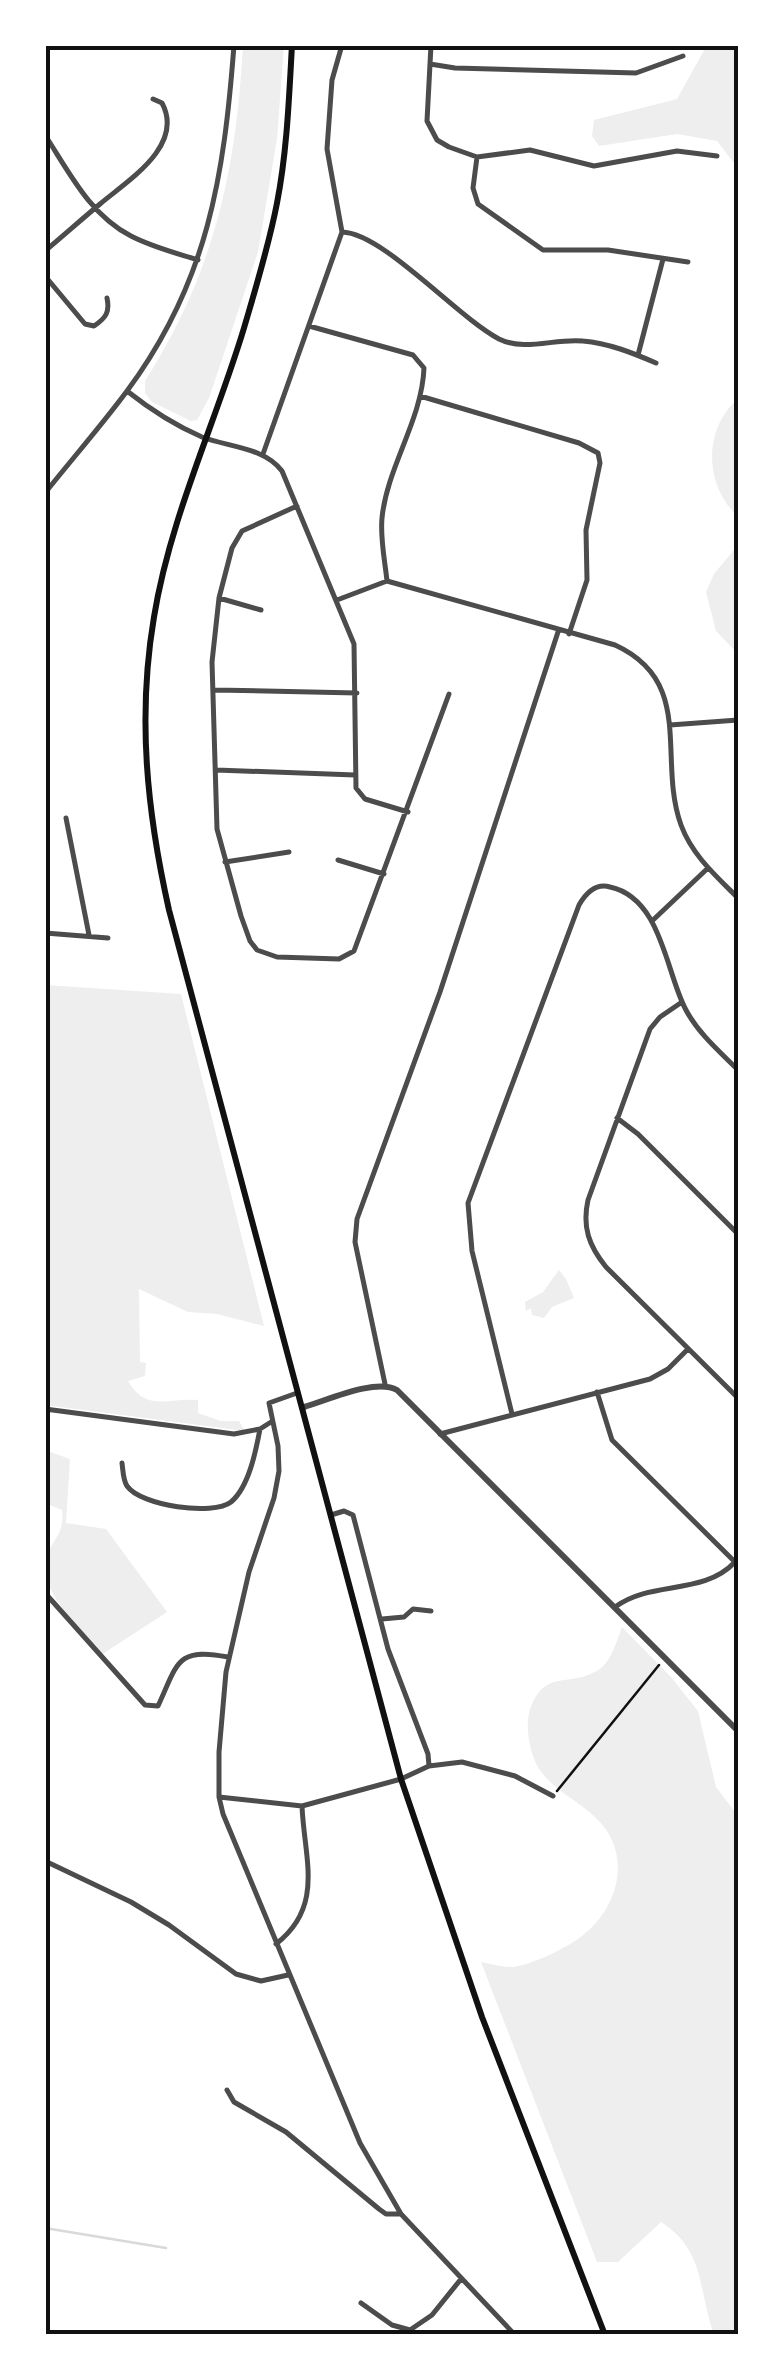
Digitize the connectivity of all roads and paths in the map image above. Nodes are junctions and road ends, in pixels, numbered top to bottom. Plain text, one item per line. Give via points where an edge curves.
1 (234, 45) edge
2 (292, 45) edge
3 (342, 45) edge
4 (430, 45) edge
5 (683, 56) dead end
6 (430, 64) junction
7 (153, 98) dead end
8 (45, 135) edge
9 (717, 156) dead end
10 (477, 157) junction
11 (95, 208) junction
12 (342, 232) junction
13 (45, 250) edge
14 (664, 259) junction
15 (198, 260) junction
16 (688, 262) dead end
17 (45, 276) edge
18 (107, 298) dead end
19 (309, 326) junction
20 (638, 355) junction
21 (656, 362) dead end
22 (127, 390) junction
23 (420, 396) junction
24 (205, 438) junction
25 (263, 454) junction
26 (45, 492) edge
27 (298, 506) junction
28 (387, 581) junction
29 (219, 598) junction
30 (337, 600) junction
31 (262, 610) dead end
32 (558, 632) junction
33 (569, 634) junction
34 (214, 690) junction
35 (357, 693) junction
36 (449, 694) dead end
37 (738, 720) edge
38 (670, 726) junction
39 (216, 770) junction
40 (355, 774) junction
41 (408, 812) junction
42 (66, 818) dead end
43 (289, 852) dead end
44 (338, 860) dead end
45 (225, 862) junction
46 (708, 868) junction
47 (384, 874) junction
48 (738, 898) edge
49 (652, 921) junction
50 (45, 933) edge
51 (89, 935) junction
52 (108, 938) dead end
53 (682, 1002) junction
54 (738, 1070) edge
55 (617, 1118) junction
56 (738, 1234) edge
57 (688, 1349) junction
58 (386, 1384) junction
59 (300, 1392) junction
60 (597, 1392) junction
61 (738, 1398) edge
62 (304, 1407) junction
63 (45, 1409) edge
64 (512, 1414) junction
65 (271, 1422) junction
66 (260, 1429) junction
67 (440, 1434) junction
68 (122, 1463) dead end
69 (331, 1515) junction
70 (736, 1564) edge
71 (45, 1593) edge
72 (614, 1608) junction
73 (431, 1612) dead end
74 (382, 1619) junction
75 (228, 1657) junction
76 (664, 1658) junction
77 (738, 1731) edge
78 (429, 1766) junction
79 (401, 1779) junction
80 (219, 1796) junction
81 (552, 1796) joint
82 (302, 1806) junction
83 (45, 1861) edge
84 (276, 1944) junction
85 (288, 1974) junction
86 (226, 2090) dead end
87 (401, 2214) junction
88 (460, 2279) junction
89 (362, 2303) dead end
90 (410, 2330) junction
91 (396, 2335) edge
92 (516, 2335) edge
93 (605, 2335) edge

1 - 15 street via 226,140
2 - 24 main road via 278,202
3 - 12 street via 327,149
4 - 6 street
5 - 6 street via 628,73
6 - 10 street via 431,131 449,147
7 - 11 street via 167,116 162,143 148,165
8 - 11 street
9 - 10 street via 677,151 594,166 530,150
10 - 14 street via 478,204 543,250
11 - 13 street
11 - 15 street via 132,236
12 - 19 street
12 - 20 street via 370,238 499,339 520,345 579,340
14 - 16 street
14 - 20 street
15 - 22 street via 169,324
17 - 18 street via 85,324 103,320
19 - 23 street via 420,359
19 - 25 street
20 - 21 street
22 - 24 street
22 - 26 street
23 - 28 street via 384,507
23 - 33 street via 598,453 586,530 587,580
24 - 25 street
24 - 59 main road via 154,615 144,731 147,787 169,910
25 - 27 street via 282,471
27 - 29 street via 242,531
27 - 30 street
28 - 30 street
28 - 32 street
29 - 31 street
29 - 34 street
30 - 35 street via 356,653
32 - 33 street
32 - 58 street via 440,992 357,1218 355,1242
33 - 38 street via 644,662 661,688
34 - 35 street
34 - 39 street
35 - 40 street
36 - 41 street
37 - 38 street
38 - 46 street via 677,810
39 - 40 street
39 - 45 street
40 - 41 street via 365,799
41 - 47 street
42 - 51 street
43 - 45 street
44 - 47 street
45 - 47 street via 250,941 277,957 348,956
46 - 48 street
46 - 49 street
49 - 53 street
49 - 64 street via 615,888 598,886 586,894 471,1193 468,1231
50 - 51 street
51 - 52 street
53 - 54 street
53 - 55 street via 654,1022
55 - 56 street
55 - 57 street via 588,1200 588,1240
57 - 60 street via 660,1375
57 - 61 street
58 - 62 street
58 - 67 street
59 - 62 main road
59 - 65 street via 269,1402
60 - 64 street
60 - 70 street via 612,1440
62 - 69 main road
63 - 66 street via 222,1433
64 - 67 street
65 - 66 street
65 - 75 street via 277,1483
66 - 68 street via 235,1498 220,1507 174,1508 137,1495 127,1486
67 - 72 street
69 - 74 street via 353,1514
69 - 79 main road
70 - 72 street via 713,1580 638,1595
71 - 75 street via 152,1708 188,1656
72 - 76 street
73 - 74 street via 417,1608
74 - 78 street
75 - 80 street
76 - 77 street
76 - 81 path
78 - 79 street
78 - 81 street via 483,1765
79 - 82 street
79 - 93 main road via 482,2017
80 - 82 street
80 - 84 street
82 - 84 street via 310,1866 304,1905 296,1925
83 - 85 street via 144,1910 248,1980
84 - 85 street
85 - 87 street via 360,2143
86 - 87 street via 379,2210
87 - 88 street
88 - 90 street via 432,2316
88 - 92 street
89 - 90 street
90 - 91 street

